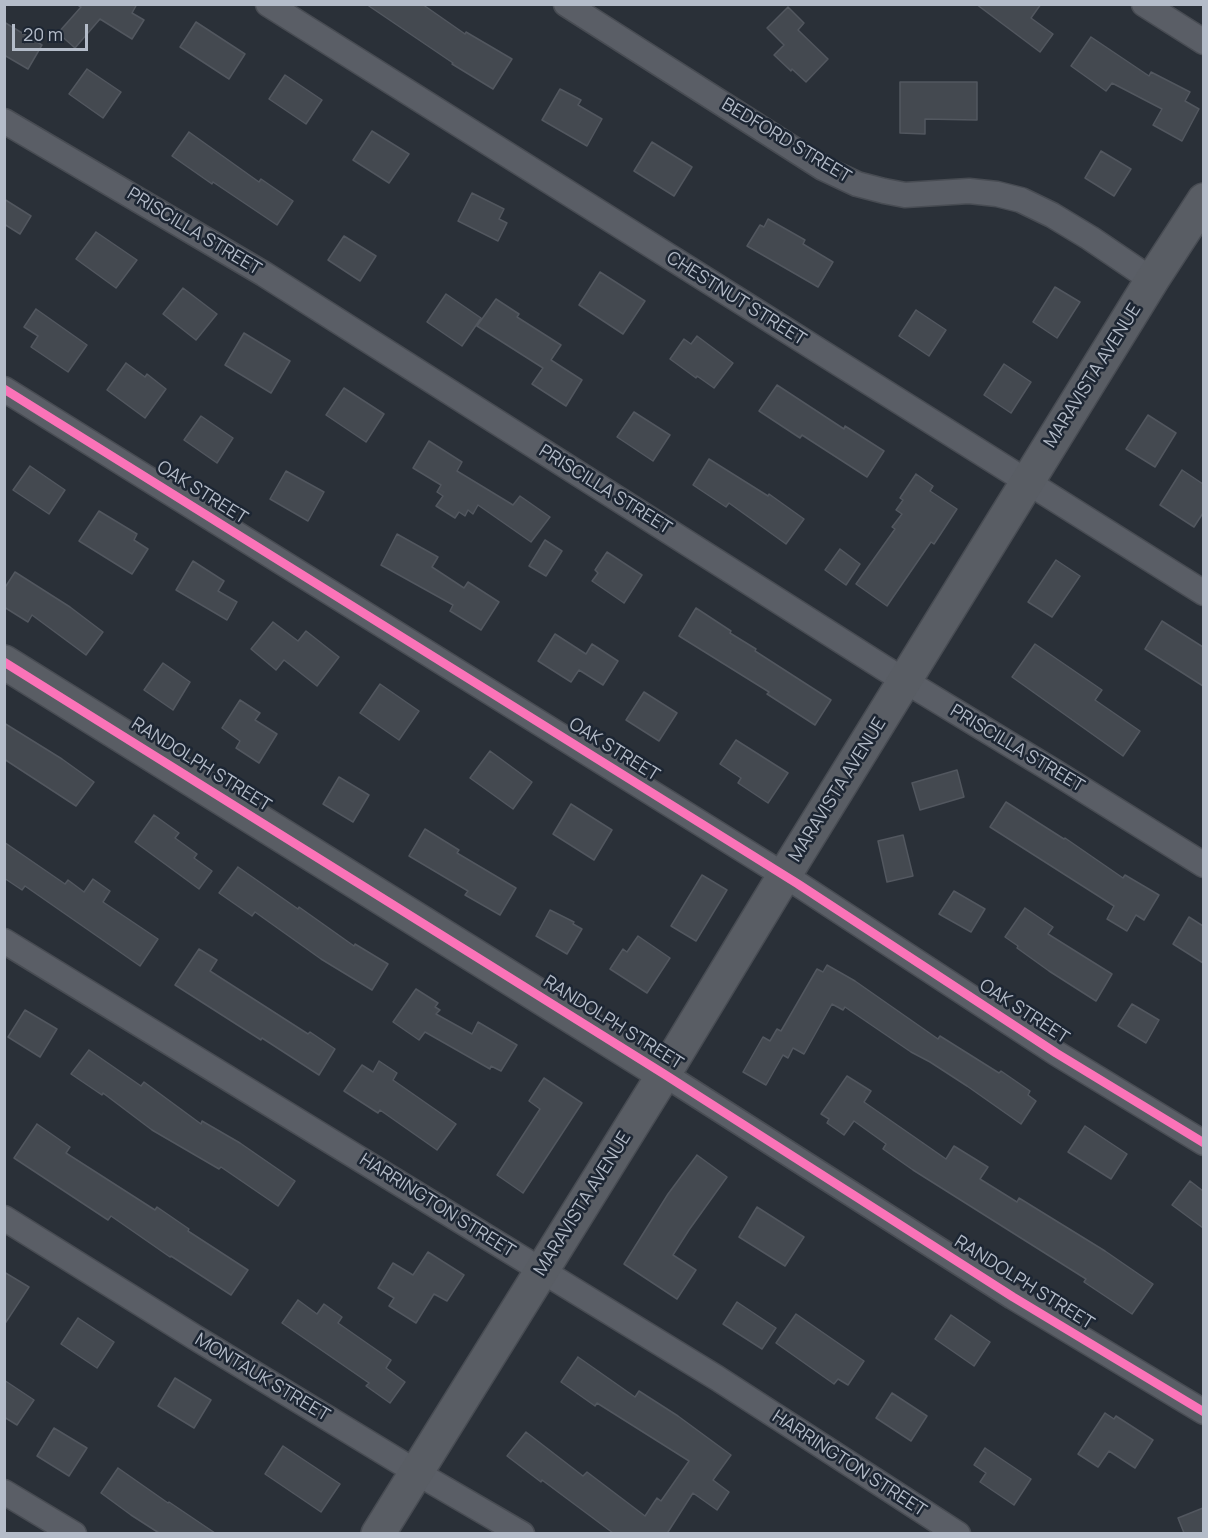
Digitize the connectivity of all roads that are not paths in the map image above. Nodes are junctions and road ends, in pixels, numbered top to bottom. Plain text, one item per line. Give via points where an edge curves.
1 (268, 4) edge
2 (566, 4) edge
3 (1144, 4) edge
4 (1203, 42) edge
5 (4, 121) edge
6 (1203, 200) edge
7 (1152, 280) junction
8 (4, 389) edge
9 (1028, 483) junction
10 (1203, 593) edge
11 (4, 662) edge
12 (905, 681) junction
13 (1203, 865) edge
14 (784, 876) junction
15 (4, 941) edge
16 (664, 1074) junction
17 (1203, 1143) edge
18 (4, 1218) edge
19 (542, 1270) junction
20 (1203, 1412) edge
21 (417, 1472) junction
22 (4, 1492) edge
23 (74, 1533) edge
24 (378, 1533) edge
25 (522, 1533) edge
26 (958, 1533) edge

1 - 9 street, CHESTNUT STREET
2 - 7 street, BEDFORD STREET via 832,172 905,195 969,191 1021,200 1080,232
3 - 4 street
5 - 12 street, PRISCILLA STREET via 264,274
6 - 7 main road, MARAVISTA AVENUE
7 - 9 main road, MARAVISTA AVENUE
8 - 14 street, OAK STREET
9 - 10 street, CHESTNUT STREET
9 - 12 main road, MARAVISTA AVENUE
11 - 16 main road, RANDOLPH STREET
12 - 13 street, PRISCILLA STREET
12 - 14 main road, MARAVISTA AVENUE
14 - 16 main road, MARAVISTA AVENUE
14 - 17 street, OAK STREET via 1056,1053
15 - 19 street, HARRINGTON STREET
16 - 19 main road, MARAVISTA AVENUE
16 - 20 street, RANDOLPH STREET via 1012,1297
18 - 21 street, MONTAUK STREET
19 - 21 main road, MARAVISTA AVENUE
19 - 26 street, HARRINGTON STREET
21 - 24 main road, MARAVISTA AVENUE
21 - 25 street, MONTAUK STREET
22 - 23 street

